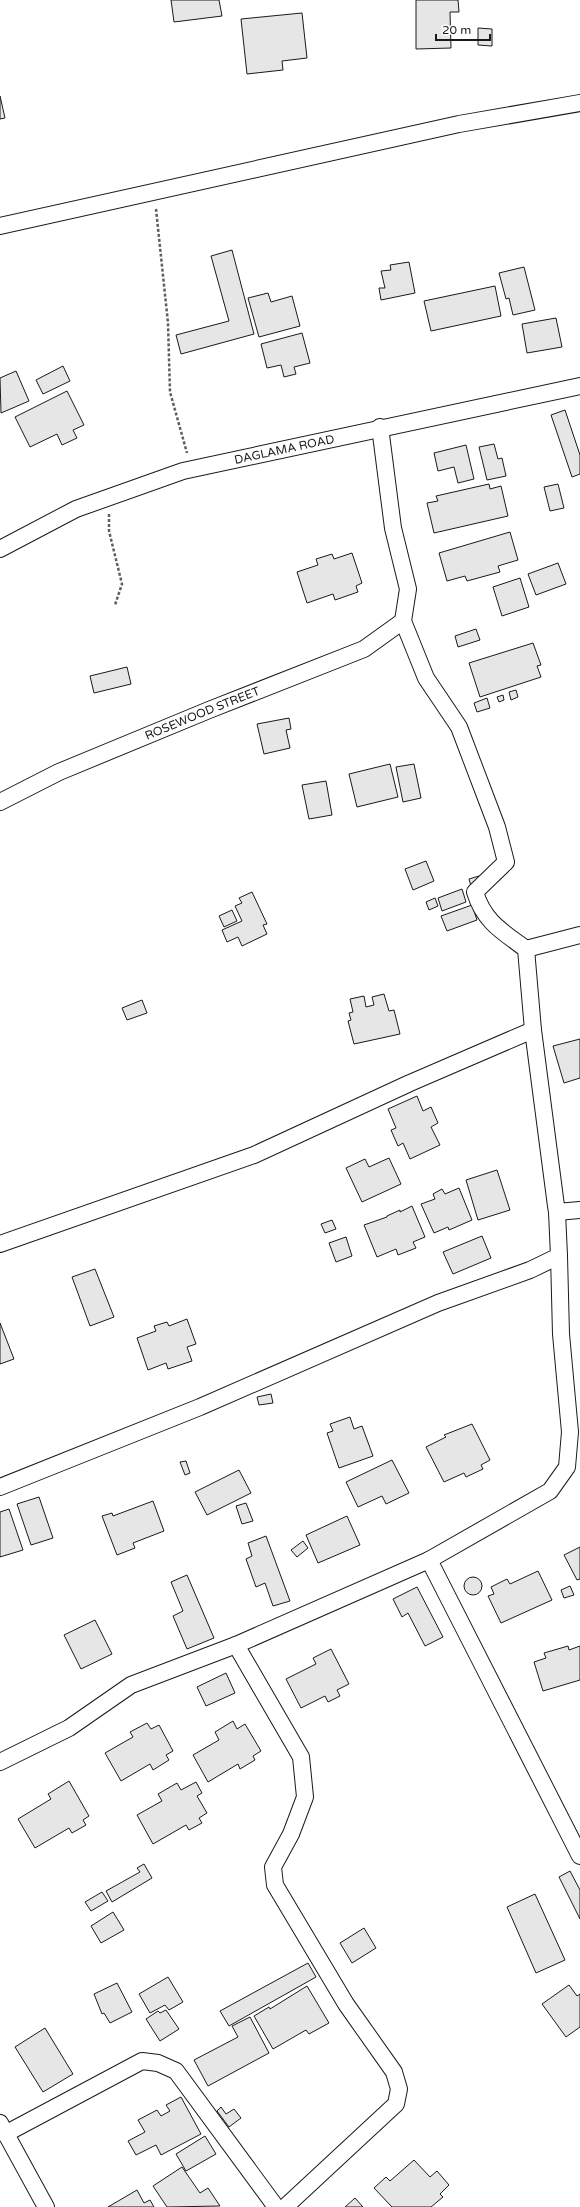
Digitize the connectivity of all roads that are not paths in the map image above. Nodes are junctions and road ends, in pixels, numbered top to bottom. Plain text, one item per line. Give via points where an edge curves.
1 (580, 103) edge
2 (0, 226) edge
3 (580, 386) edge
4 (380, 427) junction
5 (0, 549) edge
6 (403, 621) junction
7 (0, 802) edge
8 (580, 935) edge
9 (526, 949) junction
10 (533, 1030) junction
11 (580, 1210) edge
12 (557, 1212) junction
13 (0, 1244) edge
14 (559, 1256) junction
15 (0, 1488) edge
16 (429, 1560) junction
17 (236, 1645) junction
18 (0, 1762) edge
19 (580, 1856) edge
20 (3, 2128) edge
21 (42, 2206) edge
22 (276, 2207) edge
23 (285, 2207) edge

1 - 2 street via 459,124
3 - 4 street, DAGLAMA ROAD
4 - 5 street, DAGLAMA ROAD via 191,469 76,509
4 - 6 street via 393,528 408,589
6 - 7 street, ROSEWOOD STREET via 364,649 80,763
6 - 9 street via 426,678 459,727 497,827 506,862 475,892 480,908 496,926
8 - 9 street
9 - 10 street
10 - 12 street
10 - 13 street via 254,1155
11 - 12 street
12 - 14 street
14 - 15 street via 530,1270 438,1303 200,1407
14 - 16 street via 561,1334 570,1432 567,1467 550,1491
16 - 17 street
16 - 19 street
17 - 18 street via 131,1684 69,1728
17 - 23 street via 301,1757 305,1797 291,1834 273,1867 275,1885 346,2004 394,2072 399,2089 396,2104
20 - 21 street
20 - 22 street via 142,2061 158,2063 176,2071

